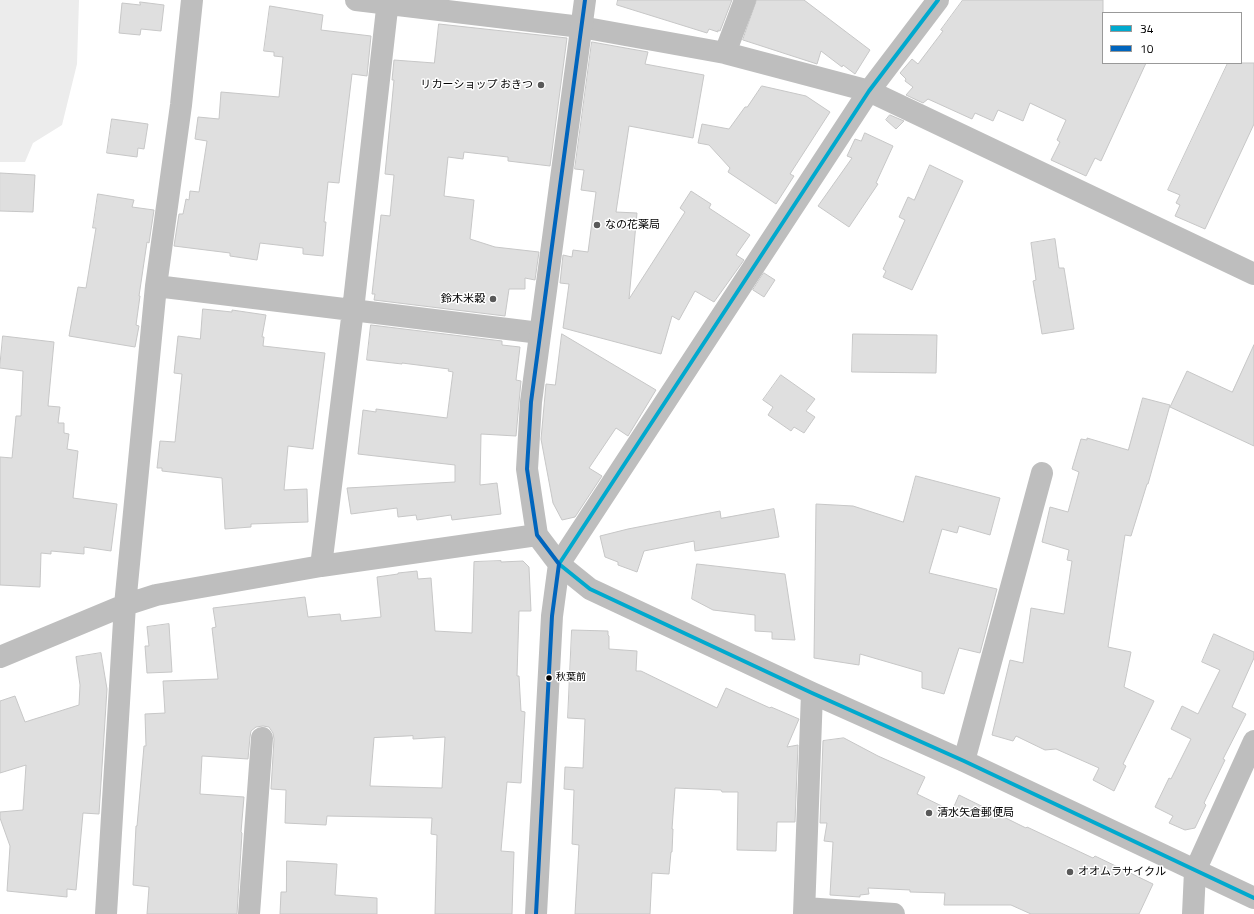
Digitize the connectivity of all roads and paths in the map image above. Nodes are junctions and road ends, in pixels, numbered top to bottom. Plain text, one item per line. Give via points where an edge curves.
1 (192, 0) edge
2 (356, 0) edge
3 (585, 0) edge
4 (746, 0) edge
5 (938, 0) edge
6 (388, 2) edge
7 (581, 26) junction
8 (725, 53) junction
9 (869, 91) junction
10 (1254, 274) edge
11 (156, 286) junction
12 (353, 310) junction
13 (540, 334) junction
14 (1042, 473) dead end
15 (537, 535) junction
16 (559, 564) junction
17 (321, 566) junction
18 (125, 605) junction
19 (0, 657) edge
20 (812, 693) junction
21 (262, 738) dead end
22 (1254, 742) edge
23 (964, 761) junction
24 (1196, 871) junction
25 (1254, 898) edge
26 (805, 911) edge
27 (106, 914) edge
28 (249, 914) edge
29 (536, 914) edge
30 (894, 914) edge
31 (1193, 914) edge

1 - 11 street via 181,106
2 - 6 street
3 - 7 street
4 - 8 street
5 - 9 street
6 - 7 street
6 - 12 street
7 - 8 street
7 - 13 street
8 - 9 street
9 - 10 street
9 - 16 street
11 - 12 street
11 - 18 street
12 - 13 street
12 - 17 street
13 - 15 street via 531,402 527,469
14 - 23 street
15 - 16 street
15 - 17 street
16 - 20 street via 590,589
16 - 29 street via 552,616
17 - 18 street via 156,595
18 - 19 street
18 - 27 street
20 - 23 street
20 - 26 street
21 - 28 street
22 - 24 street
23 - 24 street
24 - 25 street
24 - 31 street
26 - 30 street

